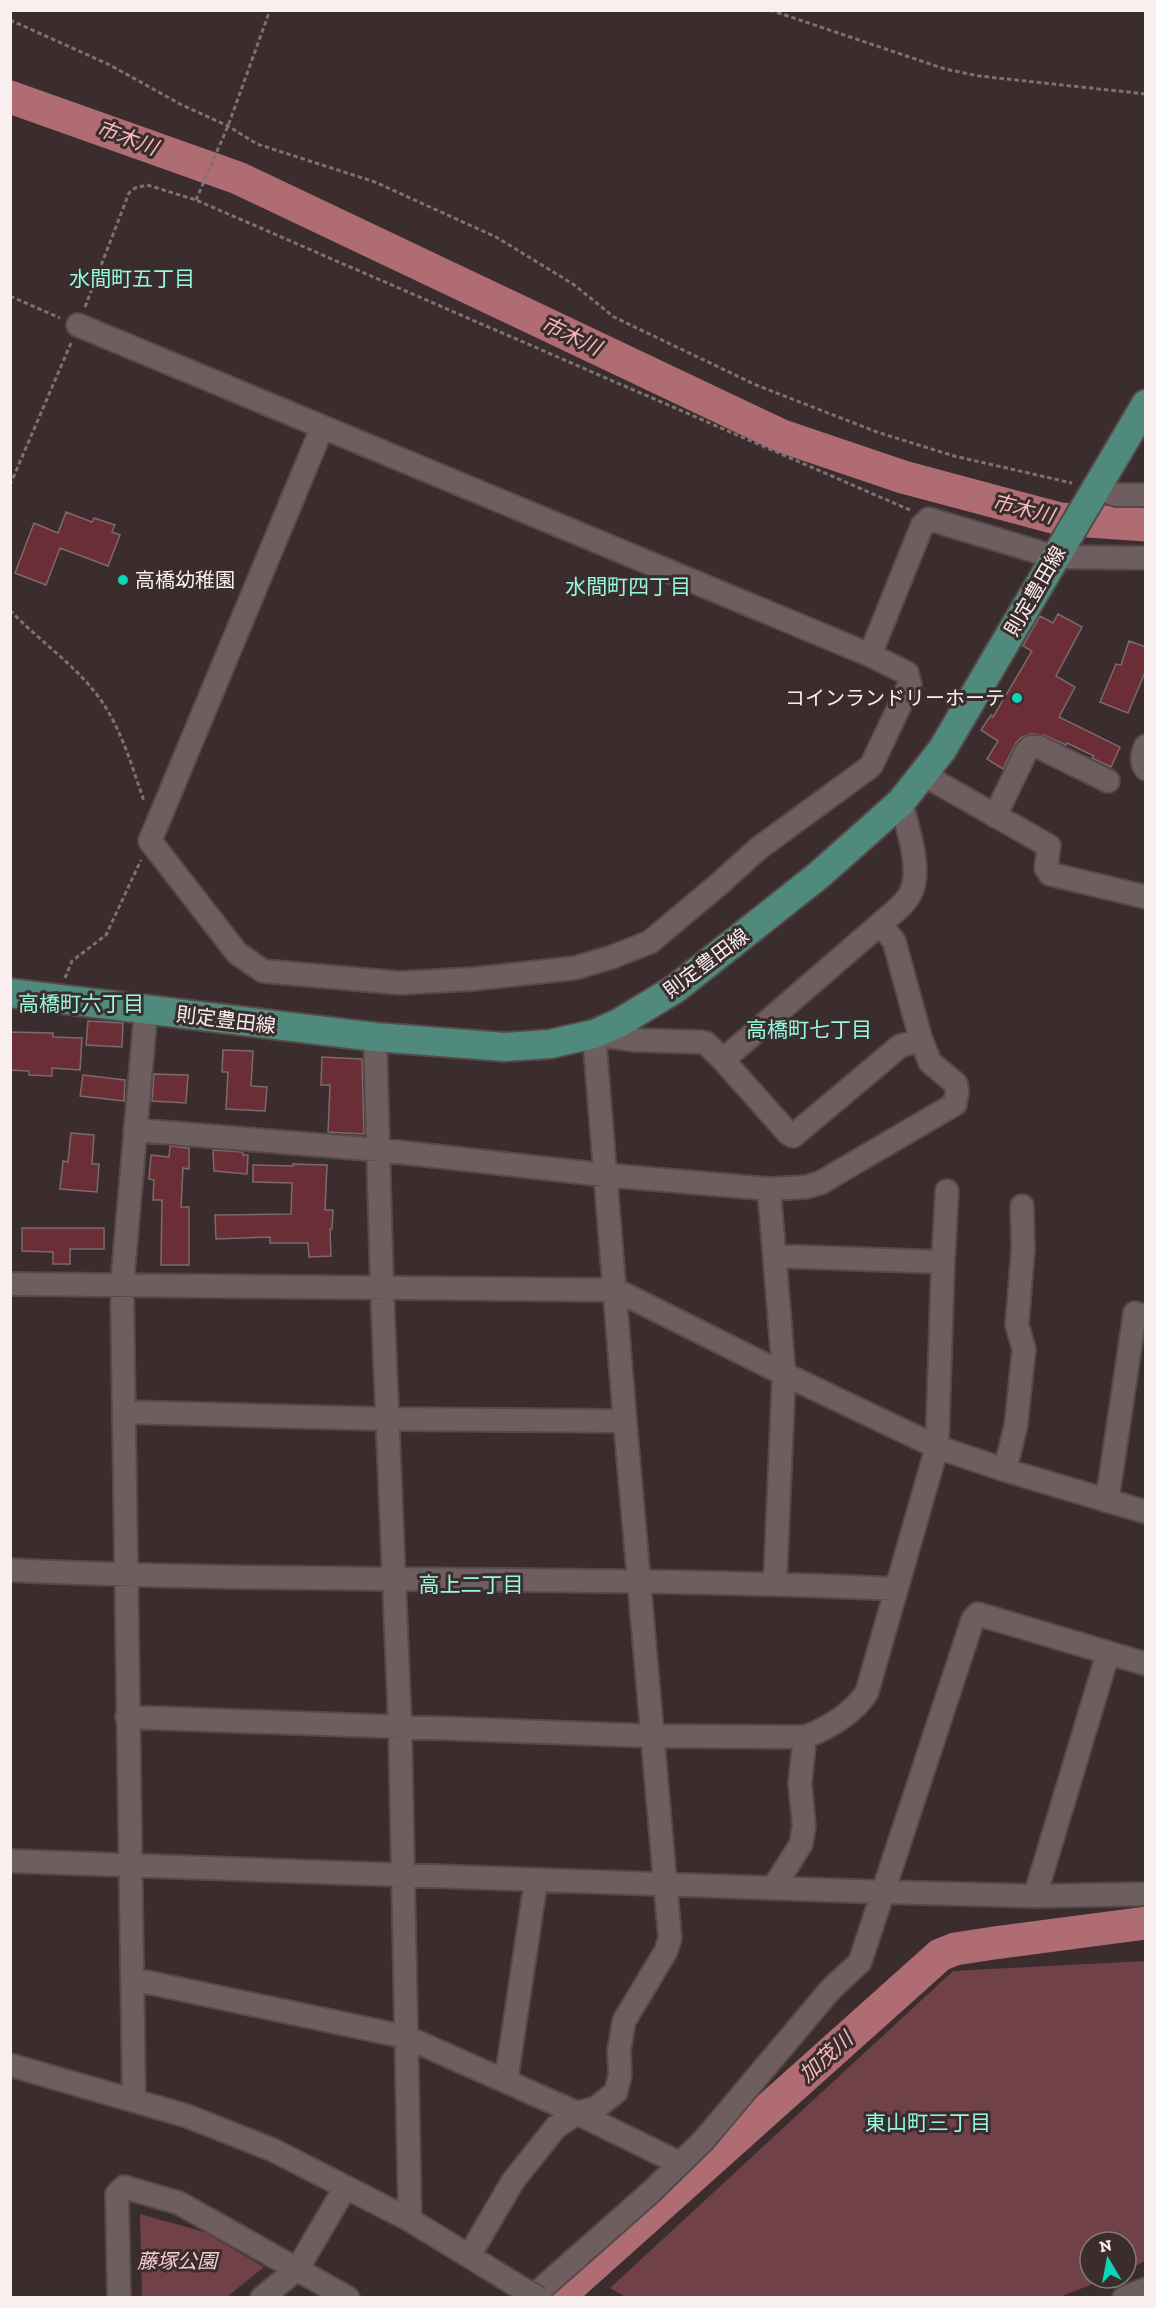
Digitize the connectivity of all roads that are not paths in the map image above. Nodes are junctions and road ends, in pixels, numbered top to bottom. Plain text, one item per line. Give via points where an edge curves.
1 (78, 325) road end
2 (1146, 404) edge
3 (322, 428) junction
4 (1095, 488) junction
5 (1146, 495) edge
6 (1055, 557) junction
7 (1146, 558) edge
8 (870, 655) junction
9 (1146, 746) edge
10 (1146, 769) edge
11 (924, 775) junction
12 (1108, 781) dead end
13 (901, 802) junction
14 (995, 816) junction
15 (1143, 892) edge
16 (880, 924) junction
17 (10, 993) edge
18 (146, 1010) junction
19 (594, 1034) junction
20 (375, 1037) junction
21 (921, 1040) junction
22 (723, 1060) junction
23 (135, 1130) junction
24 (380, 1150) junction
25 (605, 1175) junction
26 (769, 1189) junction
27 (947, 1191) dead end
28 (1022, 1206) dead end
29 (775, 1256) junction
30 (943, 1262) junction
31 (10, 1284) edge
32 (122, 1285) junction
33 (382, 1288) junction
34 (616, 1290) junction
35 (1146, 1317) edge
36 (784, 1374) junction
37 (125, 1412) junction
38 (388, 1419) junction
39 (625, 1421) junction
40 (937, 1447) junction
41 (1005, 1470) junction
42 (1107, 1501) junction
43 (1146, 1512) edge
44 (10, 1570) edge
45 (125, 1575) junction
46 (394, 1578) junction
47 (639, 1583) junction
48 (775, 1583) junction
49 (895, 1589) junction
50 (1108, 1653) junction
51 (1146, 1664) edge
52 (127, 1718) junction
53 (400, 1726) junction
54 (653, 1736) junction
55 (805, 1737) junction
56 (10, 1861) edge
57 (129, 1865) junction
58 (402, 1873) junction
59 (536, 1880) junction
60 (664, 1883) junction
61 (774, 1887) junction
62 (883, 1892) junction
63 (1146, 1893) edge
64 (1035, 1896) junction
65 (132, 1979) junction
66 (406, 2037) junction
67 (10, 2065) edge
68 (506, 2081) junction
69 (134, 2101) junction
70 (576, 2113) junction
71 (679, 2163) junction
72 (345, 2188) junction
73 (410, 2220) junction
74 (469, 2256) junction
75 (298, 2268) junction
76 (1146, 2289) edge
77 (530, 2294) edge
78 (119, 2298) edge
79 (262, 2298) edge
80 (348, 2298) edge
81 (1124, 2298) edge

1 - 3 street
2 - 4 main road, 則定豊田線
3 - 8 street
3 - 8 street via 150,841 237,953 263,971 400,983 575,968 650,942 759,848 871,766 910,684 907,673
4 - 5 street via 1117,495
4 - 6 main road, 則定豊田線
6 - 7 street
6 - 8 street via 929,519 922,526
6 - 11 main road, 則定豊田線
9 - 10 street
11 - 13 main road, 則定豊田線
11 - 14 street
12 - 14 street via 1039,747 1031,747
13 - 16 street via 915,859 914,883 905,902
13 - 19 main road, 則定豊田線 via 819,875 675,989
14 - 15 street via 1049,846 1048,873
16 - 21 street via 894,941
16 - 22 street
17 - 18 main road, 則定豊田線
18 - 20 main road, 則定豊田線
18 - 23 street
19 - 20 main road, 則定豊田線 via 550,1044 505,1047
19 - 22 street via 706,1043
19 - 25 street
20 - 24 street
21 - 22 street via 900,1046 794,1136
21 - 26 street via 930,1062 956,1084 955,1104 820,1183
23 - 24 street
23 - 32 street
24 - 25 street
24 - 33 street
25 - 26 street
25 - 34 street
26 - 29 street
27 - 30 street
28 - 41 street via 1017,1325 1024,1349 1016,1425
29 - 30 street
29 - 36 street
30 - 40 street
31 - 32 street
32 - 33 street
32 - 37 street
33 - 34 street
33 - 38 street
34 - 36 street
34 - 39 street
35 - 42 street via 1135,1314
36 - 40 street
36 - 48 street
37 - 38 street
37 - 45 street
38 - 39 street
38 - 46 street
39 - 47 street
40 - 41 street
40 - 49 street
41 - 42 street
42 - 43 street
44 - 45 street
45 - 46 street
45 - 52 street
46 - 47 street
46 - 53 street
47 - 48 street
47 - 54 street
48 - 49 street
49 - 55 street via 867,1692 860,1704
50 - 51 street
50 - 62 street via 978,1614 973,1619
50 - 64 street
52 - 53 street
52 - 57 street
53 - 54 street
53 - 58 street
54 - 55 street
54 - 60 street
55 - 61 street via 800,1784 804,1826 801,1844
56 - 57 street
57 - 58 street
57 - 65 street
58 - 59 street
58 - 66 street
59 - 60 street
59 - 68 street
60 - 61 street
60 - 70 street via 670,1938 624,2021 616,2092 596,2108
61 - 62 street
62 - 64 street
62 - 71 street via 860,1962 831,1989 704,2140
63 - 64 street
65 - 66 street
65 - 69 street
66 - 68 street
66 - 73 street
67 - 69 street
68 - 70 street
69 - 72 street via 187,2116 273,2150
70 - 71 street
70 - 74 street via 556,2127 513,2181
71 - 77 street via 651,2192
72 - 73 street
72 - 75 street
73 - 74 street
74 - 77 street
75 - 78 street via 179,2203 124,2187 117,2194
75 - 79 street
75 - 80 street
76 - 81 street

